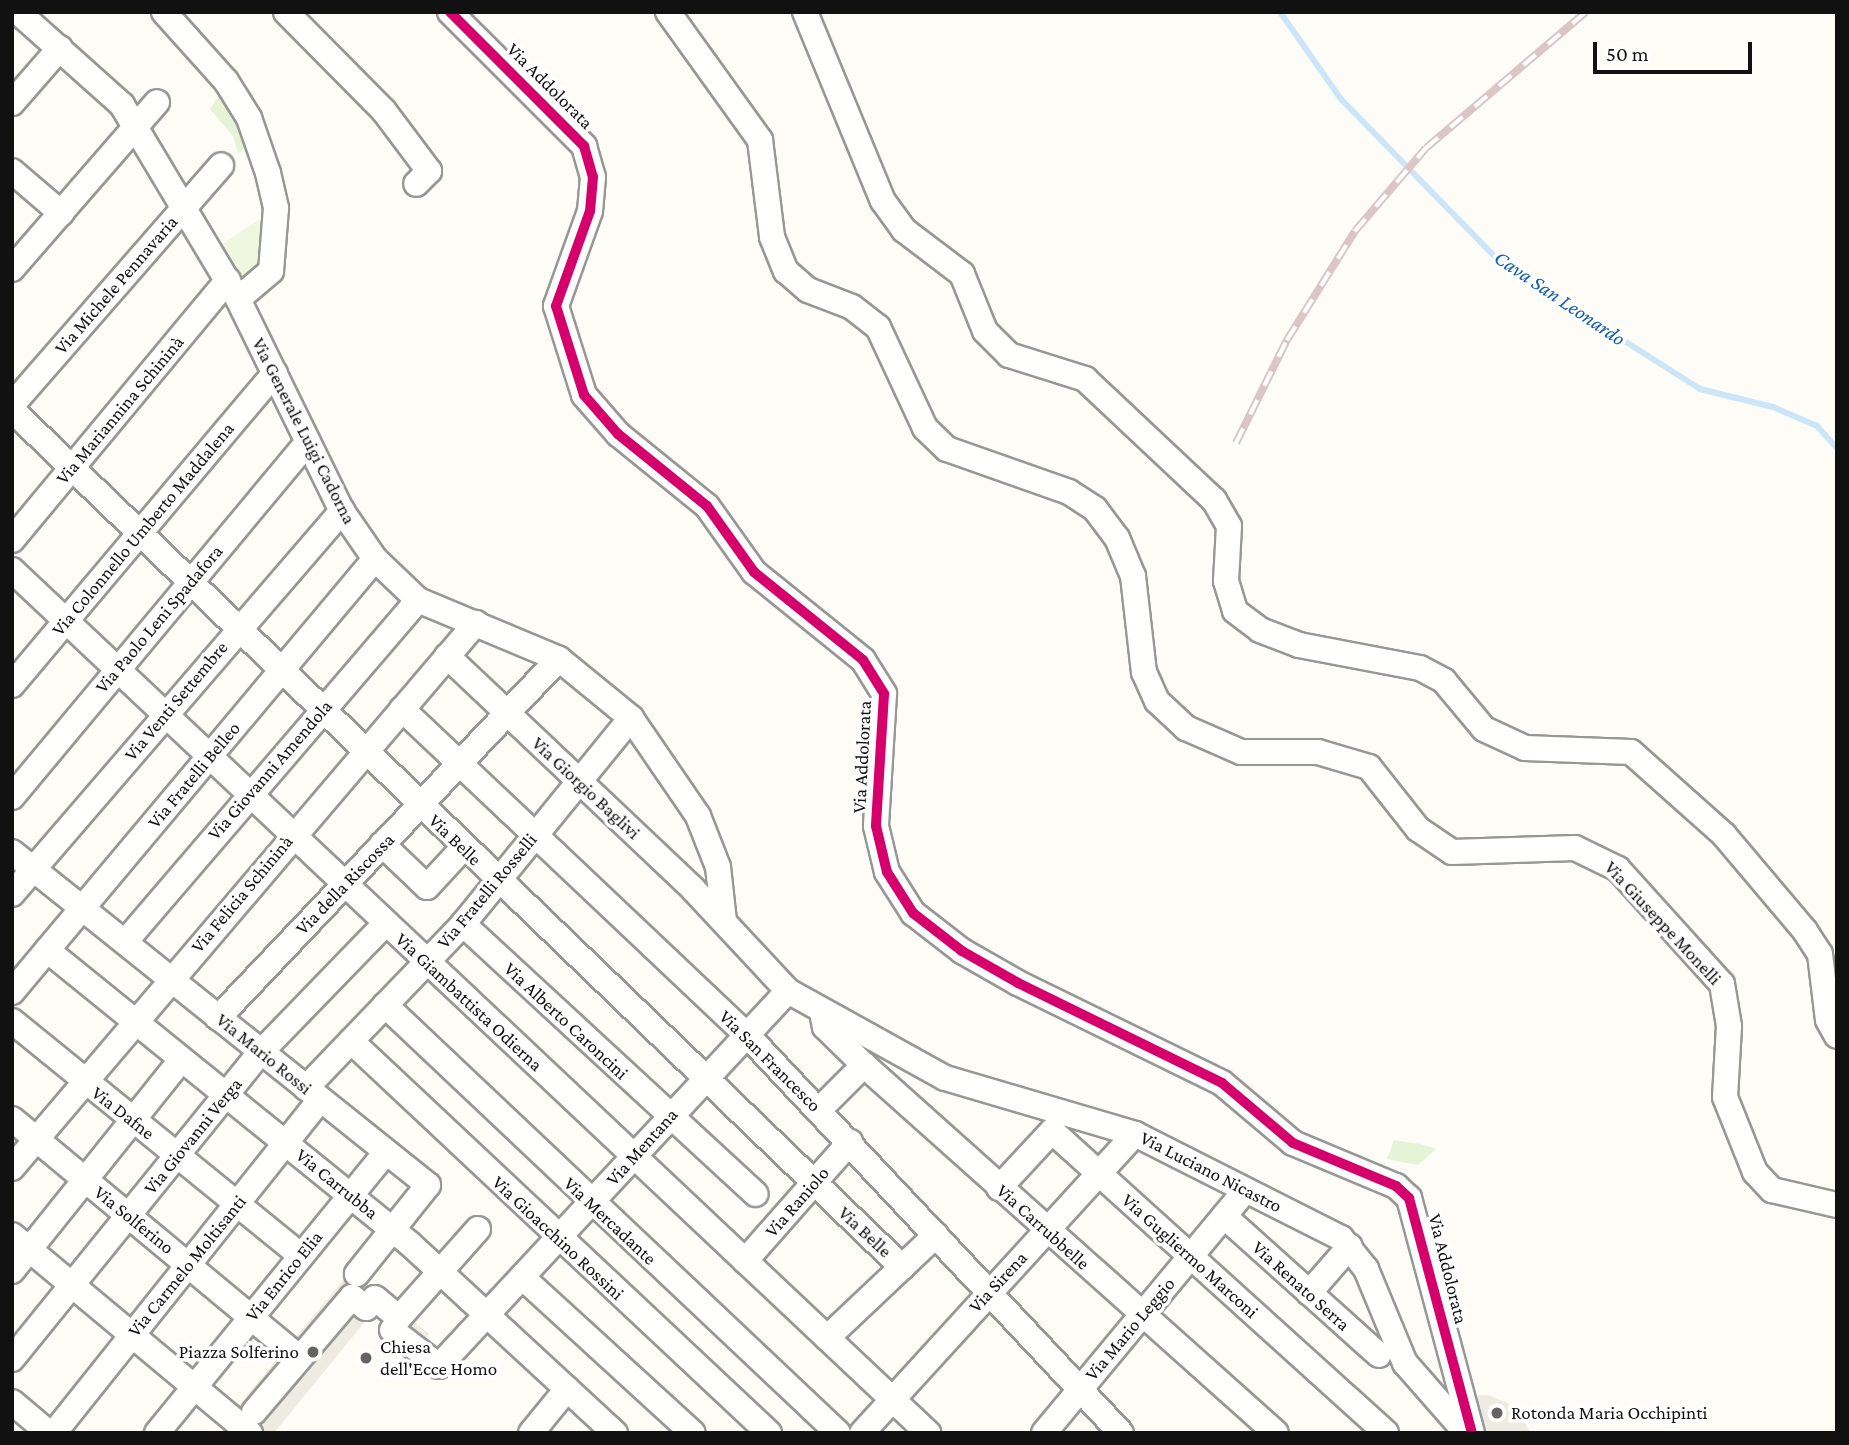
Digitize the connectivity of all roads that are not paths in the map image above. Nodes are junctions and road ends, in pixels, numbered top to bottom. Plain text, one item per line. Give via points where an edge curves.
1 (18, 12) edge
2 (164, 12) edge
3 (286, 12) edge
4 (450, 12) edge
5 (668, 12) edge
6 (805, 12) edge
7 (60, 48) junction
8 (157, 102) dead end
9 (12, 103) edge
10 (134, 127) junction
11 (221, 165) dead end
12 (12, 171) edge
13 (416, 184) dead end
14 (183, 208) junction
15 (61, 213) junction
16 (12, 269) edge
17 (233, 289) junction
18 (275, 373) junction
19 (12, 407) edge
20 (308, 442) junction
21 (72, 467) junction
22 (342, 511) junction
23 (139, 532) junction
24 (12, 540) edge
25 (375, 559) junction
26 (12, 570) edge
27 (189, 580) junction
28 (418, 600) junction
29 (66, 621) junction
30 (476, 623) junction
31 (237, 628) junction
32 (447, 656) junction
33 (559, 659) junction
34 (117, 670) junction
35 (281, 671) junction
36 (12, 685) edge
37 (402, 709) junction
38 (321, 710) junction
39 (505, 712) junction
40 (164, 715) junction
41 (632, 718) junction
42 (364, 752) junction
43 (209, 758) junction
44 (460, 764) junction
45 (579, 782) junction
46 (247, 794) junction
47 (12, 797) edge
48 (420, 806) junction
49 (291, 836) junction
50 (532, 837) junction
51 (382, 844) junction
52 (463, 848) junction
53 (12, 852) edge
54 (33, 869) junction
55 (499, 882) junction
56 (343, 884) junction
57 (12, 894) edge
58 (82, 908) junction
59 (724, 921) junction
60 (385, 924) junction
61 (463, 924) junction
62 (125, 942) junction
63 (47, 950) junction
64 (426, 962) junction
65 (170, 979) junction
66 (788, 991) junction
67 (12, 992) edge
68 (385, 1005) junction
69 (822, 1012) junction
70 (218, 1018) junction
71 (12, 1021) edge
72 (135, 1023) junction
73 (747, 1035) junction
74 (1837, 1036) edge
75 (351, 1041) junction
76 (261, 1052) junction
77 (181, 1060) junction
78 (864, 1065) junction
79 (704, 1080) junction
80 (85, 1082) junction
81 (313, 1094) junction
82 (226, 1096) junction
83 (819, 1110) junction
84 (670, 1117) junction
85 (12, 1119) edge
86 (134, 1120) junction
87 (1135, 1134) junction
88 (37, 1139) junction
89 (850, 1142) junction
90 (286, 1143) junction
91 (386, 1153) junction
92 (178, 1156) junction
93 (634, 1157) junction
94 (12, 1168) edge
95 (1099, 1173) junction
96 (87, 1181) junction
97 (813, 1183) junction
98 (999, 1188) junction
99 (1243, 1193) junction
100 (756, 1194) dead end
101 (351, 1195) junction
102 (237, 1204) junction
103 (590, 1204) junction
104 (1837, 1205) edge
105 (129, 1215) junction
106 (1224, 1216) junction
107 (478, 1229) dead end
108 (1046, 1230) junction
109 (394, 1231) junction
110 (936, 1235) junction
111 (558, 1240) junction
112 (21, 1242) edge
113 (1350, 1246) junction
114 (301, 1256) junction
115 (1190, 1257) junction
116 (745, 1261) junction
117 (188, 1263) junction
118 (902, 1267) junction
119 (12, 1271) edge
120 (440, 1272) junction
121 (357, 1274) dead end
122 (522, 1277) junction
123 (72, 1285) junction
124 (989, 1291) junction
125 (1309, 1293) junction
126 (487, 1315) junction
127 (1141, 1316) junction
128 (251, 1317) junction
129 (398, 1321) junction
130 (132, 1335) junction
131 (827, 1338) junction
132 (294, 1353) junction
133 (1378, 1355) dead end
134 (12, 1359) edge
135 (194, 1387) junction
136 (567, 1389) junction
137 (1080, 1390) junction
138 (891, 1398) junction
139 (12, 1402) edge
140 (245, 1426) edge
141 (1471, 1429) edge
142 (52, 1433) edge
143 (157, 1433) edge
144 (531, 1433) edge
145 (615, 1433) edge
146 (693, 1433) edge
147 (769, 1433) edge
148 (838, 1433) edge
149 (862, 1433) edge
150 (928, 1433) edge
151 (1044, 1433) edge
152 (1121, 1433) edge
153 (1276, 1433) edge
154 (1386, 1433) edge

1 - 7 street, Via Generale Luigi Cadorna
2 - 17 street, Via Mariannina Schininà via 226,81 249,118 268,173 277,229 271,271
3 - 13 street via 384,111 429,171
4 - 141 street, Via Addolorata via 584,146 593,177 590,211 556,306 584,395 618,434 707,506 754,572 863,660 884,694 876,826 887,872 914,913 962,951 1018,983 1222,1083 1293,1143 1396,1186 1409,1198 1419,1217
5 - 104 street, Via Giuseppe Monelli via 760,139 772,237 786,271 807,290 852,307 878,327 925,428 947,450 1069,492 1095,509 1117,538 1133,576 1143,672 1157,701 1186,728 1241,752 1318,752 1369,766 1418,829 1452,852 1575,848 1618,869 1722,984 1729,1026 1725,1097 1755,1172 1772,1190
6 - 74 street via 883,201 904,230 962,274 985,331 1009,355 1085,379 1214,500 1229,526 1226,581 1235,611 1260,630 1299,645 1420,668 1444,681 1485,729 1525,748 1631,752 1724,835 1805,931 1820,954 1828,1020
7 - 9 street
7 - 10 street, Via Generale Luigi Cadorna via 122,105
8 - 10 street
10 - 14 street, Via Generale Luigi Cadorna
10 - 15 street
11 - 14 street, Via Michele Pennavaria
12 - 15 street
14 - 17 street, Via Generale Luigi Cadorna
14 - 19 street, Via Michele Pennavaria
15 - 16 street
17 - 18 street, Via Generale Luigi Cadorna
17 - 21 street, Via Mariannina Schininà
18 - 20 street, Via Generale Luigi Cadorna
18 - 23 street, Via Colonnello Umberto Maddalena
19 - 21 street, Via Belle
20 - 22 street, Via Generale Luigi Cadorna
20 - 27 street, Via Paolo Leni Spadafora
21 - 23 street, Via Belle
21 - 24 street, Via Mariannina Schininà
22 - 25 street, Via Generale Luigi Cadorna
22 - 31 street, Via Venti Settembre
23 - 27 street, Via Belle
23 - 29 street, Via Colonnello Umberto Maddalena
25 - 28 street, Via Generale Luigi Cadorna
25 - 35 street, Via Fratelli Belleo
26 - 29 street, Via Giambattista Odierna
27 - 31 street, Via Belle
27 - 34 street, Via Paolo Leni Spadafora
28 - 30 street, Via Generale Luigi Cadorna
28 - 38 street, Via Giovanni Amendola
29 - 34 street, Via Giambattista Odierna
29 - 36 street, Via Colonnello Umberto Maddalena
30 - 32 street, Via Felicia Schininà
30 - 33 street, Via Generale Luigi Cadorna
31 - 35 street, Via Belle
31 - 40 street, Via Venti Settembre
32 - 37 street, Via Felicia Schininà
32 - 39 street, Via Giorgio Baglivi
33 - 39 street, Via della Riscossa
33 - 41 street, Via Generale Luigi Cadorna
34 - 40 street, Via Giambattista Odierna
34 - 47 street, Via Paolo Leni Spadafora
35 - 38 street, Via Belle
35 - 43 street, Via Fratelli Belleo
37 - 42 street, Via Felicia Schininà
37 - 44 street, Via San Francesco
38 - 42 street, Via Belle
38 - 46 street, Via Giovanni Amendola
39 - 44 street, Via della Riscossa
39 - 45 street, Via Giorgio Baglivi
40 - 43 street, Via Giambattista Odierna
40 - 54 street, Via Venti Settembre
41 - 45 street, Via Fratelli Rosselli
41 - 59 street, Via Generale Luigi Cadorna via 698,816 719,867
42 - 48 street, Via Belle
42 - 49 street, Via Felicia Schininà
43 - 46 street, Via Giambattista Odierna
43 - 58 street, Via Fratelli Belleo
44 - 48 street, Via della Riscossa
44 - 50 street, Via San Francesco
45 - 50 street, Via Fratelli Rosselli
45 - 59 street, Via Giorgio Baglivi
46 - 49 street, Via Giambattista Odierna
46 - 62 street, Via Giovanni Amendola
48 - 51 street, Via della Riscossa
48 - 52 street, Via Belle
49 - 56 street, Via Giambattista Odierna
49 - 65 street, Via Felicia Schininà
50 - 55 street, Via Fratelli Rosselli
50 - 73 street, Via San Francesco
51 - 52 street via 427,887
51 - 56 street, Via della Riscossa
52 - 55 street, Via Belle
53 - 54 street, Via Mario Rossi
54 - 57 street, Via Venti Settembre
54 - 58 street, Via Mario Rossi
55 - 61 street, Via Fratelli Rosselli
55 - 79 street, Via Belle
56 - 60 street, Via Giambattista Odierna
56 - 70 street, Via della Riscossa
58 - 62 street, Via Mario Rossi
58 - 63 street, Via Fratelli Belleo
59 - 66 street, Via Giorgio Baglivi
60 - 64 street, Via Giambattista Odierna
60 - 76 street, Via Giovanni Verga
61 - 64 street, Via Fratelli Rosselli
61 - 84 street, Via Alberto Caroncini
62 - 65 street, Via Mario Rossi
63 - 67 street, Via Fratelli Belleo
63 - 72 street, Via Carrubba
64 - 68 street, Via Fratelli Rosselli
64 - 93 street, Via Giambattista Odierna
65 - 70 street, Via Mario Rossi
65 - 72 street, Via Felicia Schininà
66 - 69 street, Via Luciano Nicastro
66 - 73 street, Via Mentana
68 - 75 street, Via Fratelli Rosselli
68 - 103 street, Via Mercadante
69 - 78 street, Via Carrubbelle via 824,1027
69 - 87 street, Via Luciano Nicastro via 944,1078
70 - 76 street, Via Mario Rossi
71 - 80 street, Via Dafne
72 - 77 street, Via Carrubba
72 - 80 street, Via Felicia Schininà
73 - 79 street, Via Mentana
73 - 83 street, Via San Francesco
75 - 81 street, Via Fratelli Rosselli
75 - 111 street, Via Gioacchino Rossini
76 - 81 street, Via Mario Rossi
76 - 82 street, Via Giovanni Verga
77 - 82 street, Via Carrubba
77 - 86 street
78 - 83 street
78 - 98 street, Via Carrubbelle
79 - 84 street, Via Mentana
79 - 97 street, Via Belle
80 - 86 street, Via Dafne
80 - 88 street, Via Felicia Schininà
81 - 90 street, Via Carmelo Moltisanti
81 - 91 street, Via Mario Rossi
82 - 90 street, Via Carrubba
82 - 92 street, Via Giovanni Verga
83 - 89 street, Via San Francesco
84 - 93 street, Via Mentana
84 - 100 street, Via Alberto Caroncini
85 - 88 street, Via Solferino
86 - 92 street, Via Dafne
86 - 96 street
87 - 95 street, Via Sirena
87 - 99 street, Via Luciano Nicastro
88 - 94 street, Via Felicia Schininà
88 - 96 street, Via Solferino
89 - 97 street, Via Raniolo
89 - 110 street, Via San Francesco
90 - 101 street, Via Carrubba
90 - 102 street, Via Carmelo Moltisanti
91 - 101 street, Via Enrico Elia
91 - 109 street, Via Mario Rossi via 428,1185
92 - 102 street, Via Dafne
92 - 105 street, Via Giovanni Verga
93 - 103 street, Via Mentana
93 - 116 street, Via Giambattista Odierna
95 - 98 street, Via Gugliermo Marconi via 1052,1131
95 - 108 street, Via Sirena
95 - 115 street, Via Gugliermo Marconi
96 - 105 street, Via Solferino
96 - 112 street
97 - 116 street, Via Raniolo
97 - 118 street, Via Belle
98 - 108 street, Via Carrubbelle
99 - 106 street, Via Mario Leggio
99 - 113 street, Via Luciano Nicastro via 1312,1222
101 - 109 street, Via Carrubba
101 - 114 street, Via Enrico Elia
102 - 114 street, Via Dafne
102 - 117 street, Via Carmelo Moltisanti
103 - 111 street, Via Mentana
103 - 148 street, Via Mercadante
105 - 117 street, Via Solferino
105 - 123 street, Via Giovanni Verga
106 - 115 street, Via Mario Leggio
106 - 125 street, Via Renato Serra
107 - 120 street
108 - 124 street, Via Sirena
108 - 127 street, Via Carrubbelle
109 - 120 street, Via Carrubba
109 - 121 street, Via Mario Rossi
110 - 118 street
110 - 124 street, Via San Francesco
111 - 122 street, Via Mentana
111 - 147 street, Via Gioacchino Rossini
112 - 119 street
112 - 123 street
113 - 125 street
113 - 141 street via 1405,1363 1461,1427
114 - 128 street, Via Enrico Elia
115 - 127 street, Via Mario Leggio
115 - 154 street, Via Gugliermo Marconi
116 - 131 street, Via Giambattista Odierna
117 - 128 street, Via Solferino
117 - 130 street, Via Carmelo Moltisanti
118 - 131 street
120 - 126 street, Via Carrubba
120 - 129 street
122 - 126 street, Via Mentana
122 - 146 street
123 - 130 street
123 - 134 street, Via Giovanni Verga
124 - 137 street, Via San Francesco
124 - 138 street, Via Sirena
125 - 133 street, Via Renato Serra
126 - 129 street, Via Mentana via 439,1366
126 - 136 street, Via Carrubba
127 - 137 street, Via Mario Leggio
127 - 153 street, Via Carrubbelle
128 - 132 street, Via Solferino
128 - 135 street, Via Enrico Elia
129 - 132 street via 375,1298 366,1308 352,1297
130 - 135 street
130 - 142 street, Via Carmelo Moltisanti
131 - 138 street, Via Giambattista Odierna
132 - 140 street
135 - 140 street
135 - 143 street, Via Enrico Elia
136 - 144 street
136 - 145 street, Via Carrubba
137 - 151 street, Via Mario Leggio
137 - 152 street, Via San Francesco
138 - 149 street, Via Sirena
138 - 150 street, Via Giambattista Odierna
139 - 142 street

